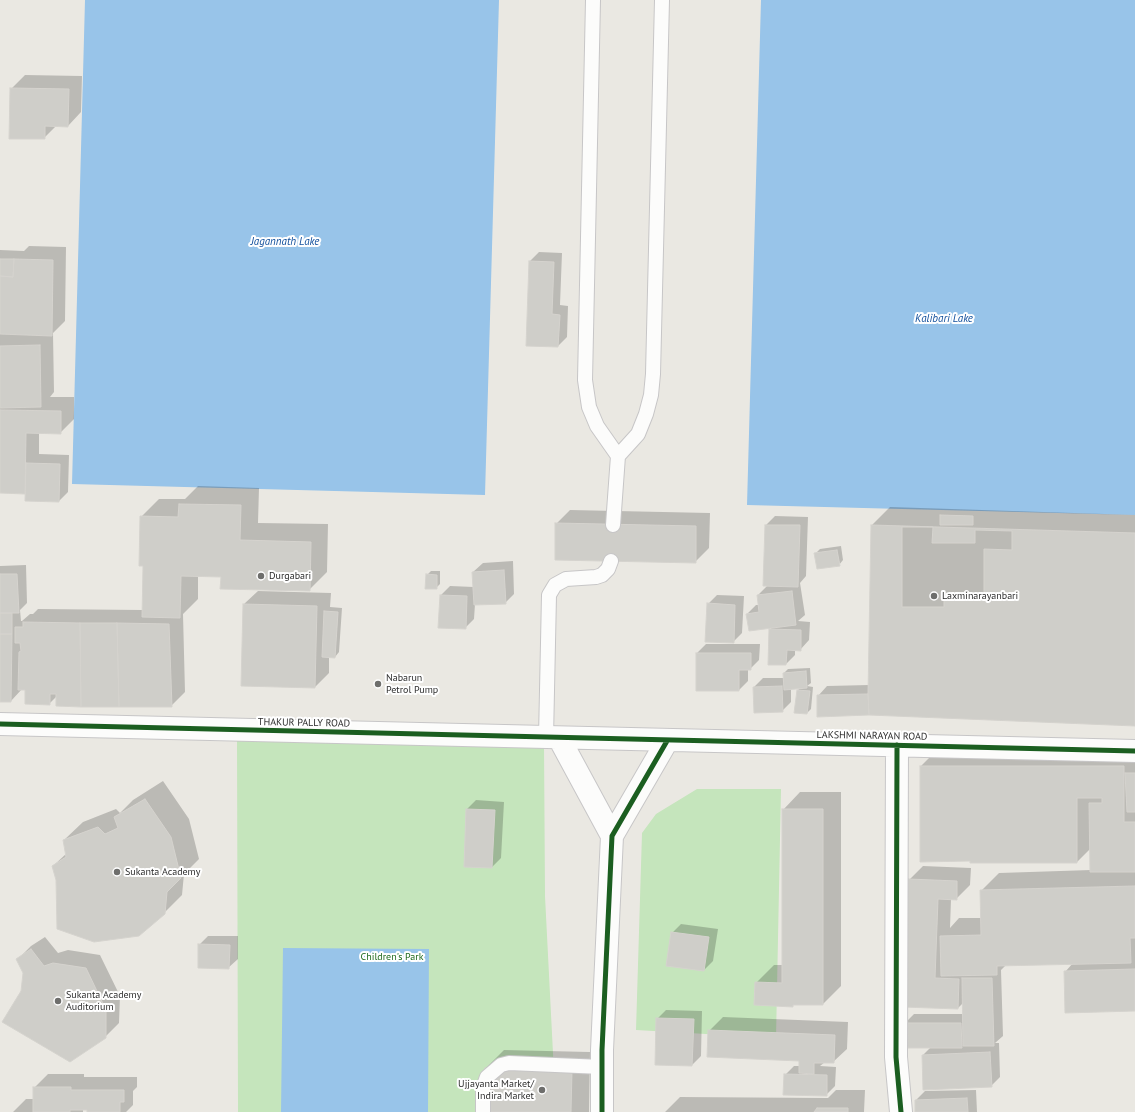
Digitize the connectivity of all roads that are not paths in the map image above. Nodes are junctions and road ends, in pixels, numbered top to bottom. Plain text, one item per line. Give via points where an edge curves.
1 (593, 0) edge
2 (662, 0) edge
3 (618, 456) junction
4 (614, 525) dead end
5 (611, 561) dead end
6 (0, 724) edge
7 (553, 738) junction
8 (608, 739) joint
9 (667, 741) junction
10 (897, 746) junction
11 (1135, 751) edge
12 (612, 836) junction
13 (602, 1067) junction
14 (483, 1112) edge
15 (602, 1112) edge
16 (901, 1112) edge

1 - 3 lane via 585,380 589,407 597,426
2 - 3 lane via 651,395 638,434
3 - 4 lane
5 - 7 lane via 602,575 566,579 555,585 549,595
6 - 7 street, THAKUR PALLY ROAD
7 - 8 street, THAKUR PALLY ROAD
7 - 12 street
8 - 9 street, LAKSHMI NARAYAN ROAD
9 - 10 street, LAKSHMI NARAYAN ROAD
9 - 12 street
10 - 11 street, LAKSHMI NARAYAN ROAD
10 - 16 street via 896,1056
12 - 13 street
13 - 14 lane via 509,1063 501,1065 487,1077 483,1088
13 - 15 street

